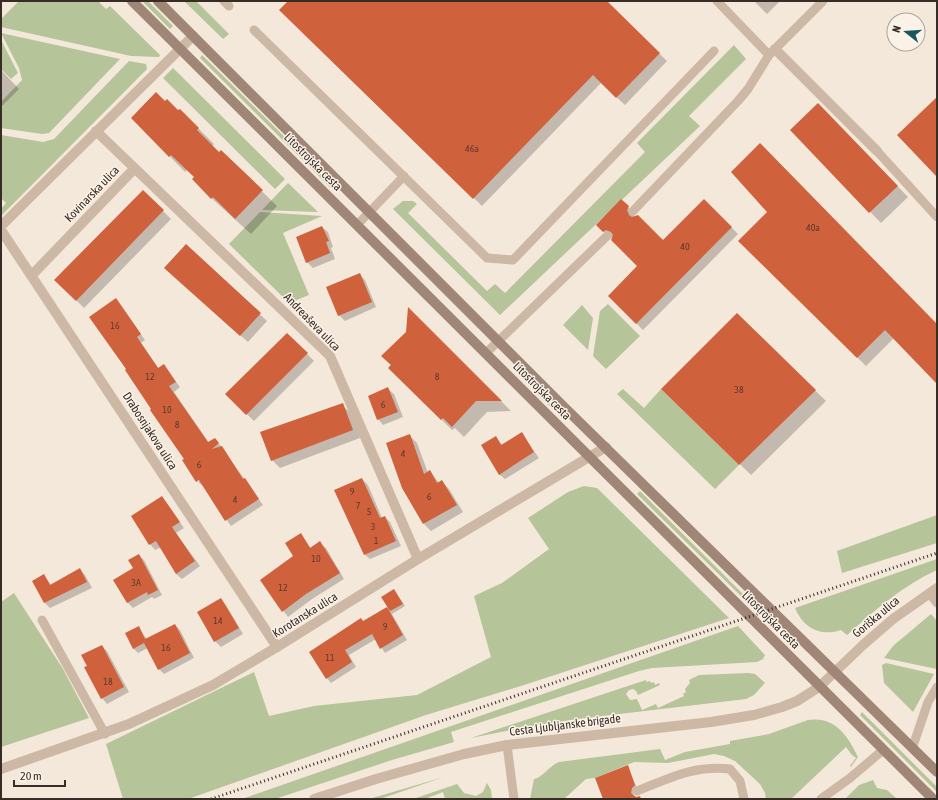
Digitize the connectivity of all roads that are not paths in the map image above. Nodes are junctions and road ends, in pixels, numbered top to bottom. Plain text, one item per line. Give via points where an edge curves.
1 (132, 1) edge
2 (158, 1) edge
3 (717, 1) edge
4 (823, 1) edge
5 (254, 30) dead end
6 (193, 36) junction
7 (180, 49) junction
8 (714, 51) dead end
9 (772, 52) junction
10 (96, 131) junction
11 (877, 150) joint
12 (134, 169) junction
13 (404, 176) junction
14 (633, 211) dead end
15 (370, 212) junction
16 (937, 217) edge
17 (358, 224) junction
18 (1, 226) edge
19 (1, 230) edge
20 (607, 236) dead end
21 (32, 275) junction
22 (498, 340) junction
23 (486, 353) junction
24 (606, 447) junction
25 (590, 457) junction
26 (636, 477) junction
27 (623, 490) junction
28 (418, 560) junction
29 (933, 590) edge
30 (937, 603) edge
31 (42, 620) dead end
32 (277, 648) junction
33 (836, 672) junction
34 (819, 687) junction
35 (937, 687) edge
36 (105, 734) junction
37 (507, 745) junction
38 (913, 746) junction
39 (883, 750) junction
40 (1, 769) edge
41 (937, 772) edge
42 (638, 790) dead end
43 (314, 799) edge
44 (514, 799) edge
45 (744, 799) edge
46 (821, 799) edge
47 (933, 799) edge

1 - 7 main road, Litostrojska cesta
2 - 6 main road, Litostrojska cesta
3 - 9 lane
4 - 9 lane
5 - 13 lane
6 - 7 street
6 - 15 main road, Litostrojska cesta
7 - 10 street
7 - 17 main road, Litostrojska cesta
8 - 13 lane via 513,260 487,258
9 - 11 street
9 - 14 lane via 738,101
10 - 12 street, Kovinarska ulica
10 - 18 street
11 - 16 lane
12 - 21 street, Kovinarska ulica
12 - 28 street, Andreaševa ulica via 330,356
13 - 15 lane
15 - 17 lane
15 - 22 main road, Litostrojska cesta
17 - 23 main road, Litostrojska cesta
19 - 21 street, Drabosnjakova ulica
20 - 22 lane
21 - 32 street, Drabosnjakova ulica
22 - 23 lane
22 - 24 main road, Litostrojska cesta
23 - 25 main road, Litostrojska cesta
24 - 25 street, Korotanska ulica
24 - 26 main road, Litostrojska cesta
25 - 27 main road, Litostrojska cesta
25 - 28 street, Korotanska ulica
26 - 27 main road
26 - 33 main road, Litostrojska cesta
27 - 34 main road, Litostrojska cesta
28 - 32 street, Korotanska ulica
29 - 30 lane
29 - 33 street, Goriška ulica via 908,607 863,645
31 - 36 lane
32 - 36 street, Korotanska ulica via 186,699
33 - 34 street, Goriška ulica
33 - 38 main road, Litostrojska cesta
34 - 37 street, Cesta Ljubljanske brigade via 797,701 745,716
34 - 39 main road, Litostrojska cesta
35 - 38 lane via 928,702
36 - 40 street, Korotanska ulica
37 - 43 street, Cesta Ljubljanske brigade via 412,768
37 - 44 lane
38 - 41 main road, Litostrojska cesta
39 - 46 lane
39 - 47 main road, Litostrojska cesta
42 - 45 lane via 694,769 714,767 730,769 740,781

